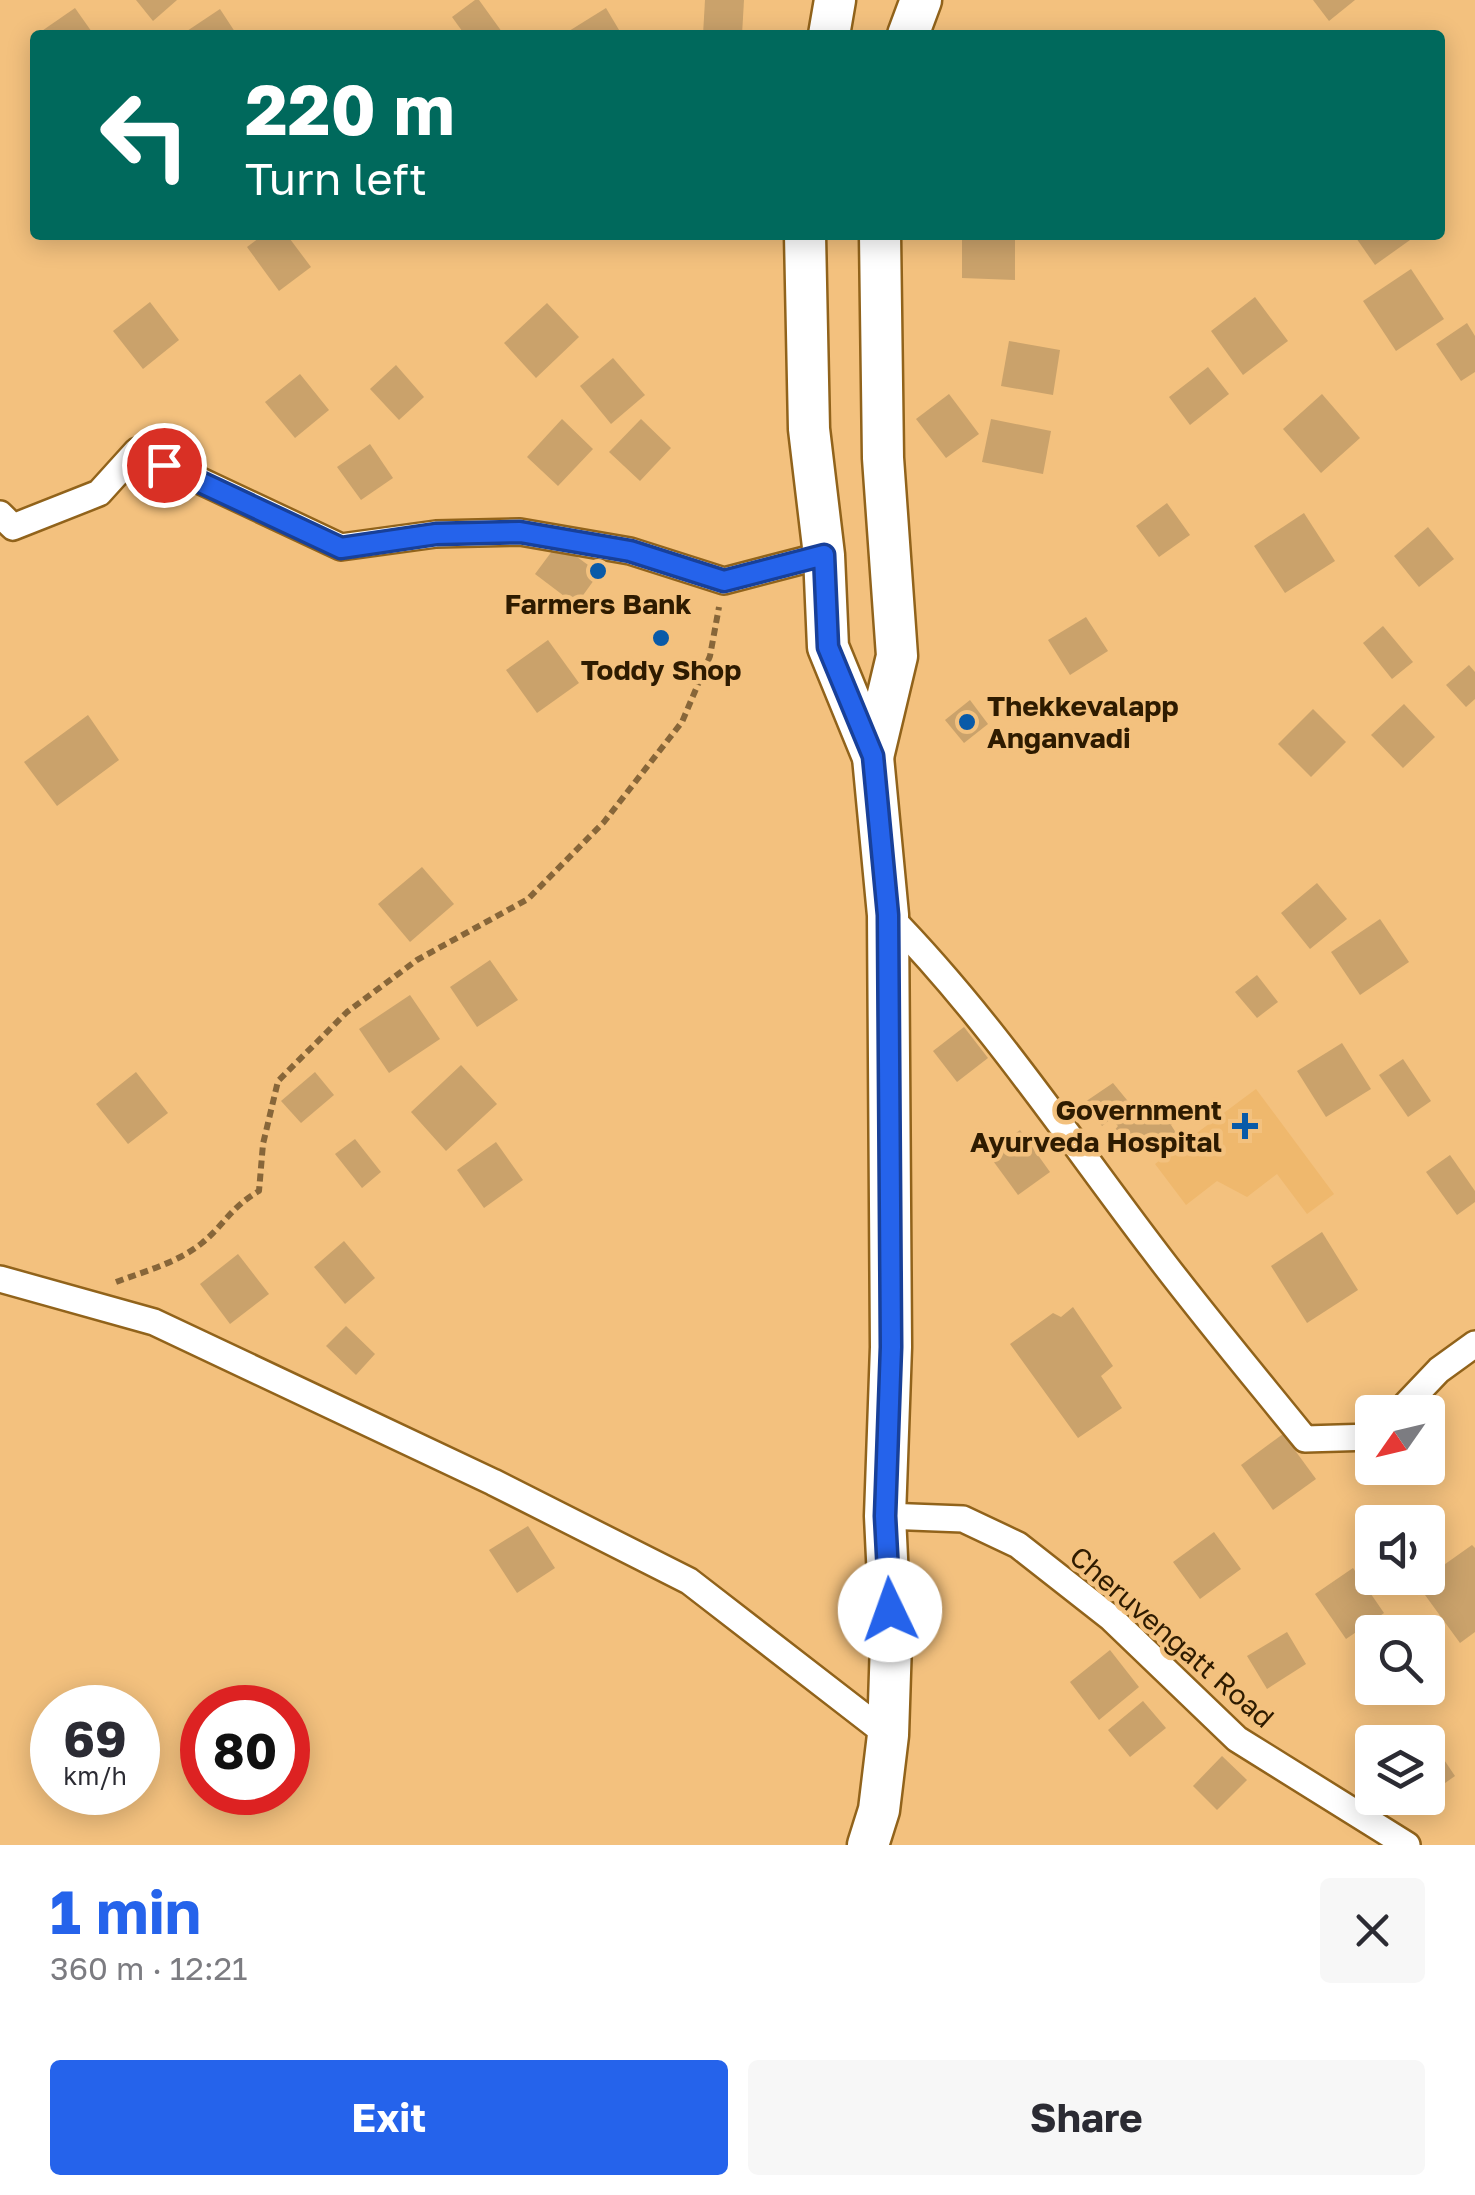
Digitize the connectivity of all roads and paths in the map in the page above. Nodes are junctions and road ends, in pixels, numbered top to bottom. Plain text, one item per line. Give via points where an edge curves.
1 (835, 0) edge
2 (921, 0) edge
3 (830, 30) edge
4 (910, 30) edge
5 (806, 240) edge
6 (880, 240) edge
7 (0, 514) edge
8 (824, 555) junction
9 (724, 581) junction
10 (873, 756) junction
11 (888, 915) junction
12 (0, 1279) edge
13 (88, 1304) junction
14 (1475, 1344) edge
15 (1415, 1395) edge
16 (1355, 1437) edge
17 (885, 1516) junction
18 (888, 1735) junction
19 (868, 1845) edge
20 (1407, 1845) edge

1 - 3 highway
2 - 4 highway
5 - 8 highway via 809,429
6 - 10 highway via 883,458 897,656
7 - 9 street via 13,527 99,492 136,451 341,548 436,534 520,532 630,551
8 - 9 street
8 - 10 highway via 828,647
9 - 13 path via 710,656 682,722 604,822 528,899 417,960 348,1012 278,1081 259,1190 237,1203 202,1242 172,1262 108,1286
10 - 11 highway
11 - 16 street via 994,1036 1305,1439
11 - 17 highway via 891,1347
12 - 13 street
13 - 18 street via 172,1331 690,1581
14 - 15 street
17 - 18 highway
17 - 20 street, Cheruvengatt Road via 963,1519 1018,1546 1111,1618 1237,1739
18 - 19 highway

